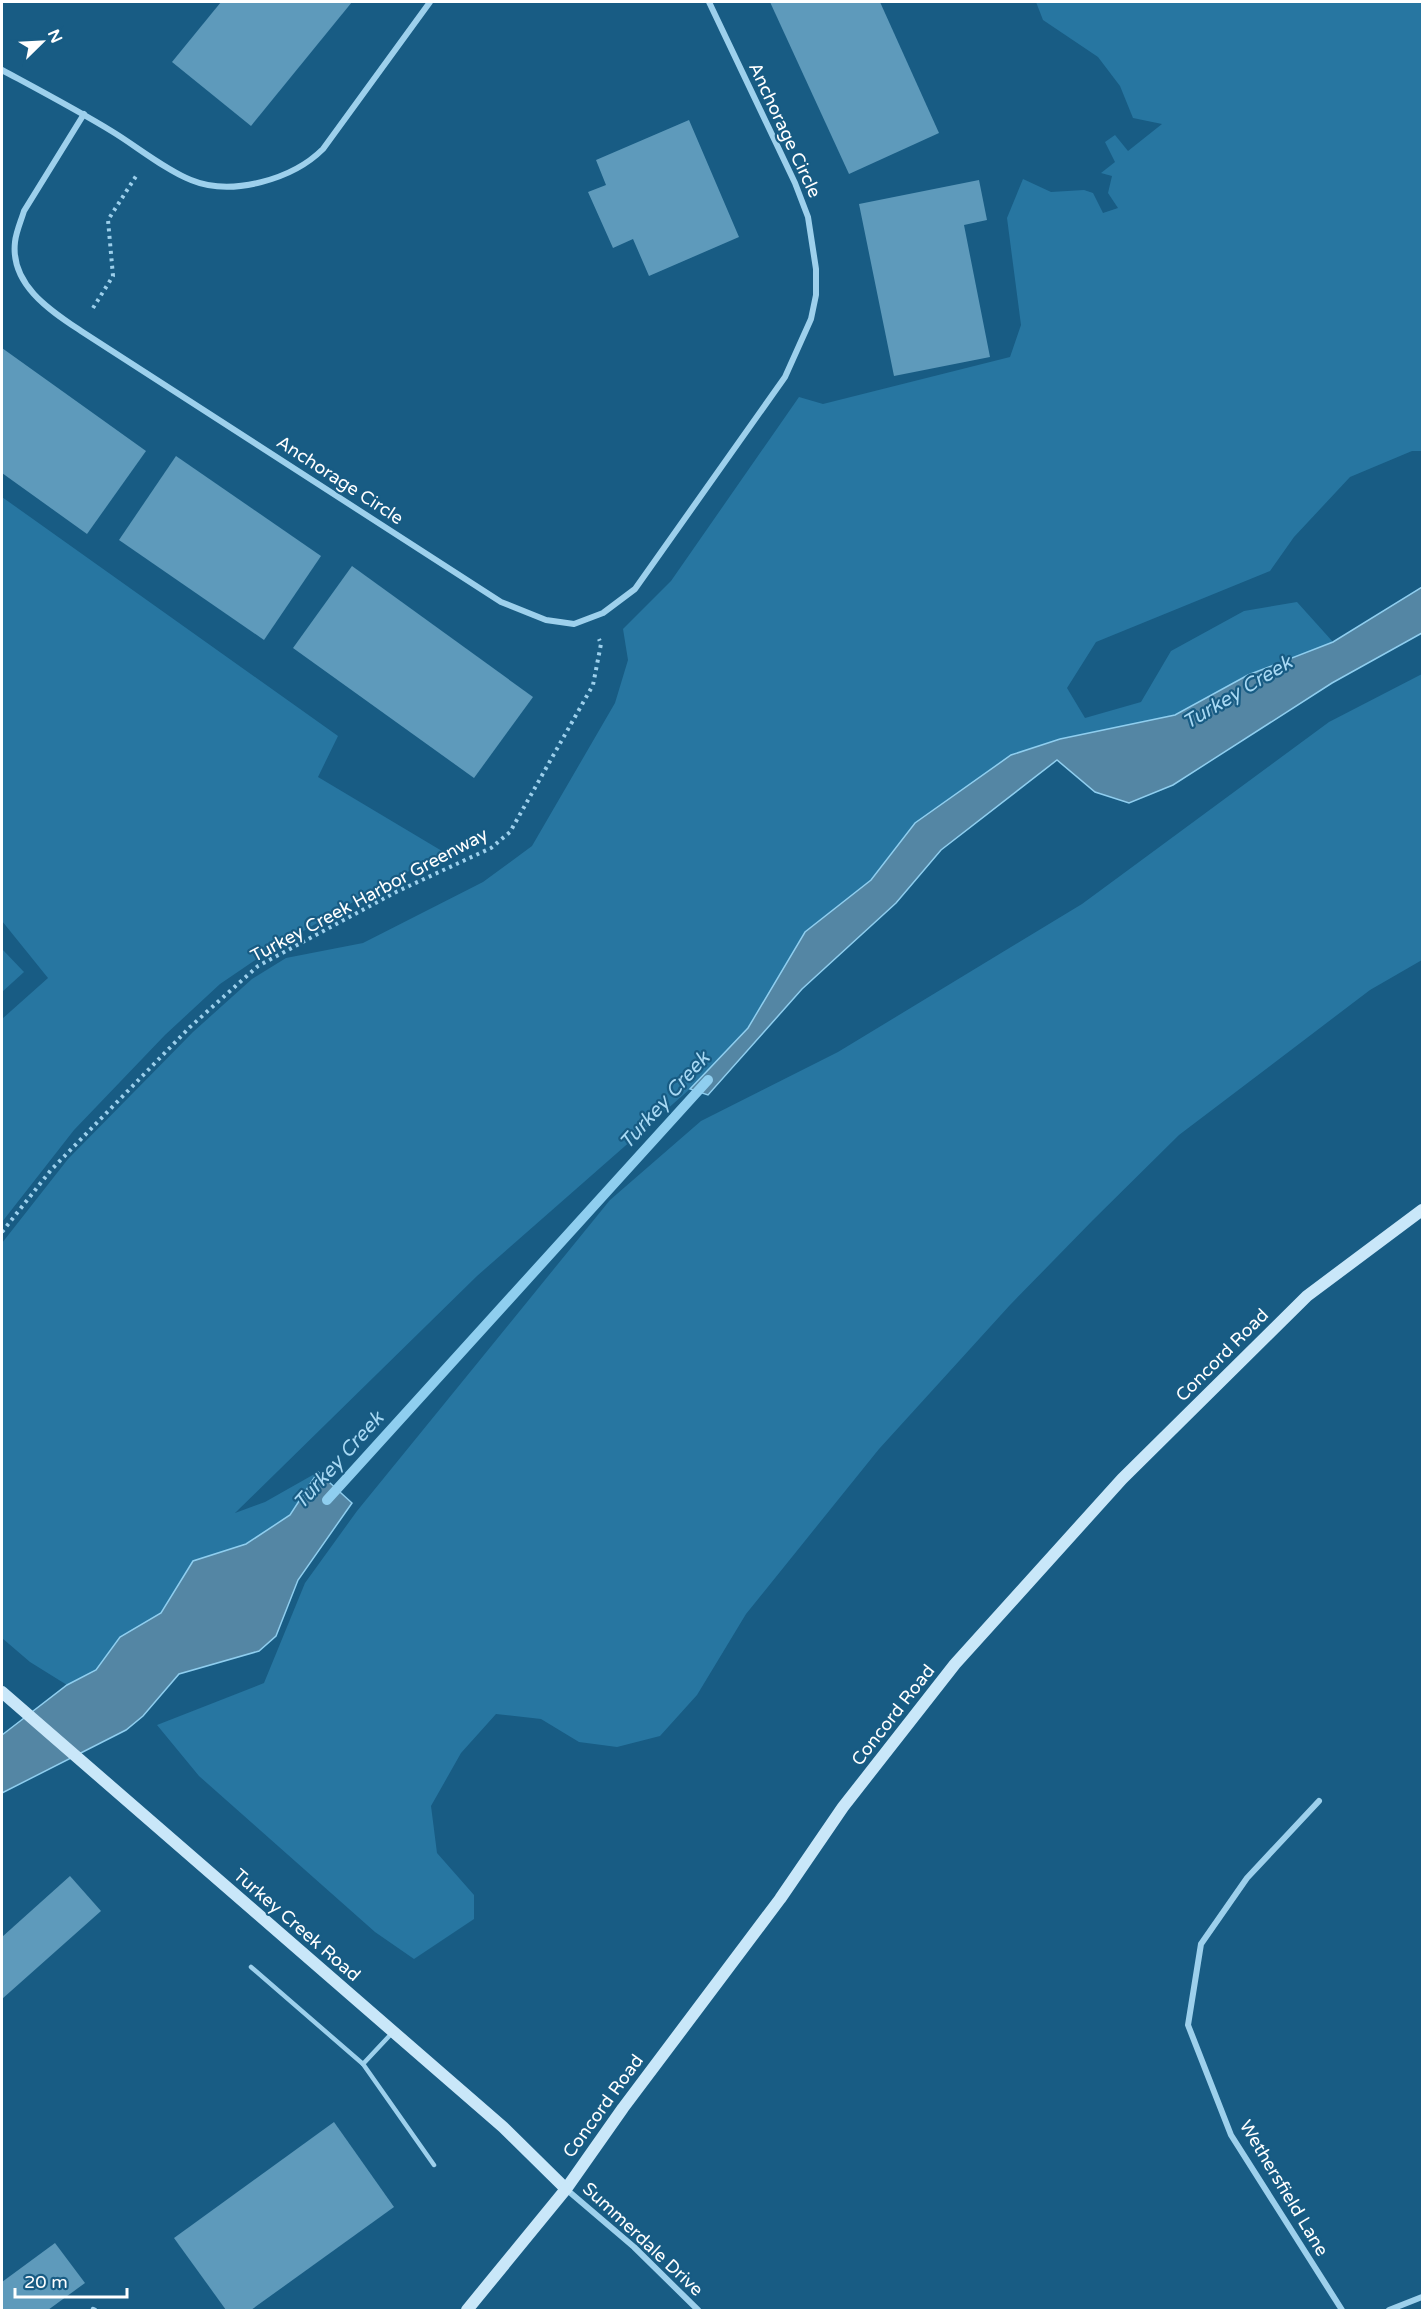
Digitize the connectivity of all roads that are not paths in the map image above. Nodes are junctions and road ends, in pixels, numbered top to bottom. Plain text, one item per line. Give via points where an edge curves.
1 (430, 2) edge
2 (709, 2) edge
3 (2, 70) edge
4 (84, 114) junction
5 (1422, 1210) edge
6 (2, 1692) edge
7 (1319, 1801) dead end
8 (251, 1967) dead end
9 (393, 2032) junction
10 (363, 2064) junction
11 (434, 2165) dead end
12 (566, 2189) junction
13 (1422, 2297) edge
14 (466, 2310) edge
15 (698, 2310) edge
16 (1342, 2310) edge
17 (1389, 2310) edge

1 - 4 street via 323,149 310,162 275,177 247,185 192,181
2 - 4 street, Anchorage Circle via 808,217 816,295 811,319 785,377 642,580 620,602 574,624 546,620 501,602 73,326 32,294 15,257 18,228 24,211
3 - 4 street
5 - 12 main road, Concord Road via 1307,1296 1122,1479 955,1664 843,1807 780,1899
6 - 9 main road, Turkey Creek Road
7 - 16 street, Wethersfield Lane via 1247,1878 1201,1944 1188,2025 1232,2135
8 - 10 lane
9 - 10 lane
9 - 12 main road, Turkey Creek Road
10 - 11 lane
12 - 14 main road, Concord Road
12 - 15 street, Summerdale Drive via 634,2247
13 - 17 street

